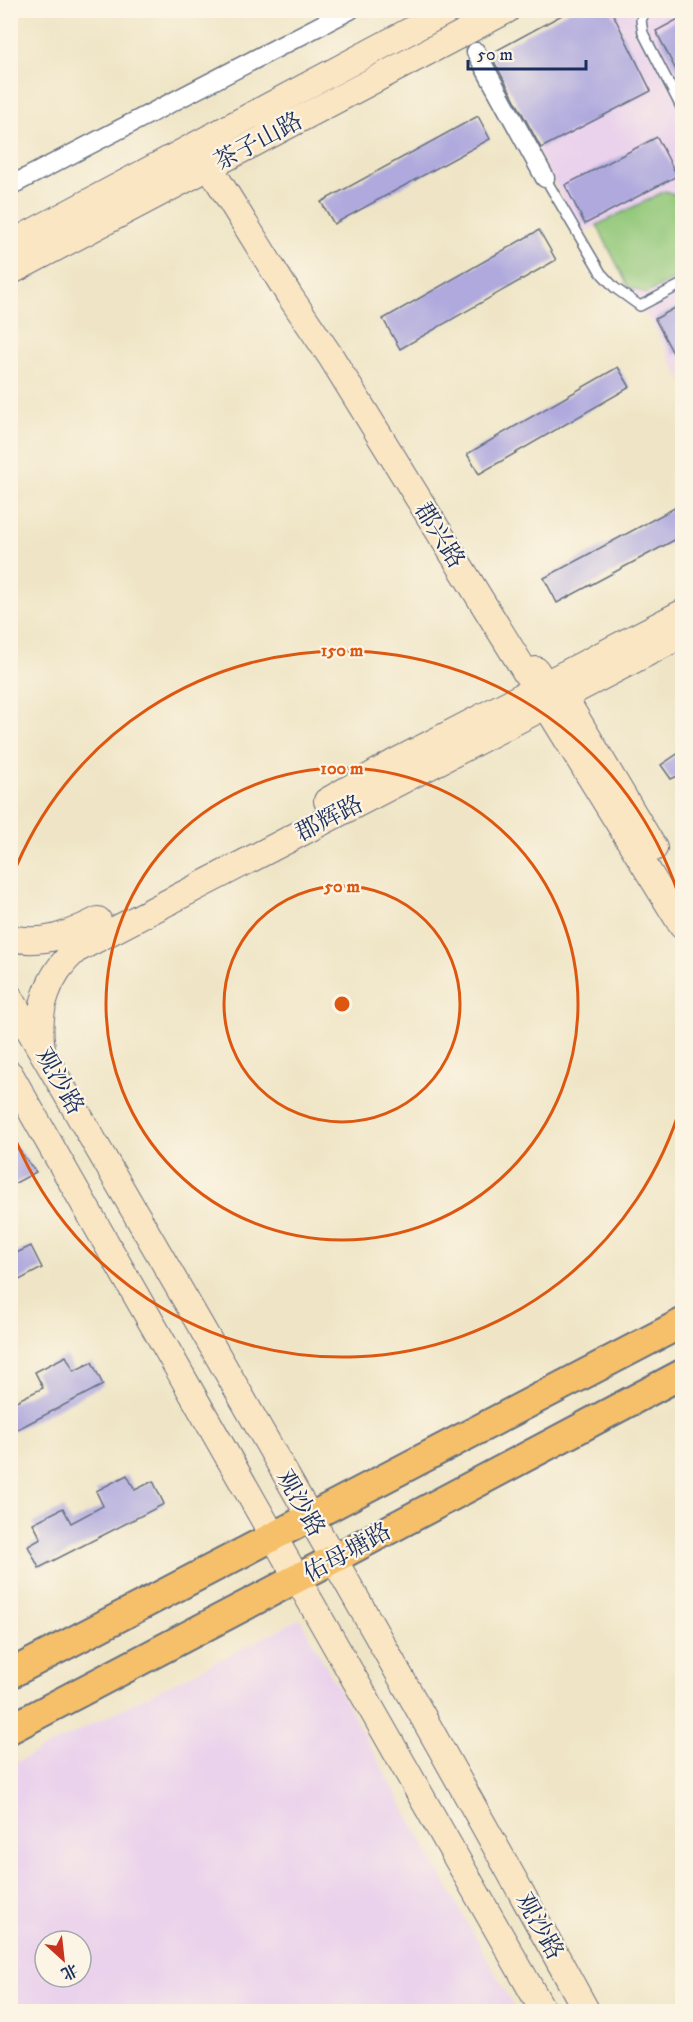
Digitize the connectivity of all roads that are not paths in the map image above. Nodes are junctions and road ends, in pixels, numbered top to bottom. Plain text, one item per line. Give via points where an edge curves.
1 (350, 10) edge
2 (450, 10) edge
3 (507, 10) edge
4 (646, 10) edge
5 (470, 43) junction
6 (682, 85) edge
7 (673, 90) junction
8 (682, 109) edge
9 (204, 141) junction
10 (217, 162) junction
11 (545, 178) joint
12 (10, 186) edge
13 (10, 244) edge
14 (10, 272) edge
15 (682, 284) edge
16 (682, 614) edge
17 (682, 635) edge
18 (547, 694) junction
19 (682, 894) edge
20 (682, 926) edge
21 (10, 938) edge
22 (10, 997) edge
23 (43, 1052) junction
24 (10, 1074) edge
25 (682, 1323) edge
26 (682, 1374) edge
27 (309, 1517) junction
28 (273, 1536) junction
29 (333, 1560) junction
30 (298, 1579) junction
31 (10, 1674) edge
32 (10, 1729) edge
33 (544, 2012) edge
34 (587, 2012) edge

1 - 12 street
2 - 9 main road, 茶子山路
3 - 5 main road, 茶子山路
4 - 7 lane via 640,20 643,33
5 - 10 main road, 茶子山路
5 - 11 street
6 - 7 lane
7 - 8 lane
9 - 10 main road, 郡兴路
9 - 13 main road, 茶子山路
10 - 14 main road, 茶子山路
10 - 18 main road, 郡兴路 via 289,295
11 - 15 lane via 601,273 615,288 640,306
16 - 18 main road, 郡辉路
17 - 18 main road, 郡辉路
18 - 19 main road, 郡兴路
18 - 20 main road, 郡兴路
18 - 21 main road, 郡辉路 via 395,762 328,801 79,929 51,940
18 - 23 main road, 郡辉路 via 76,950 58,967 46,992 40,1022
22 - 23 main road, 观沙路
23 - 27 main road, 观沙路
24 - 28 main road, 观沙路
25 - 27 main road, 佑母塘路
26 - 29 main road, 佑母塘路
27 - 28 main road, 佑母塘路
27 - 29 main road, 观沙路
28 - 30 main road, 观沙路
28 - 31 main road, 佑母塘路
29 - 30 main road, 佑母塘路
29 - 34 main road, 观沙路
30 - 32 main road, 佑母塘路
30 - 33 main road, 观沙路

